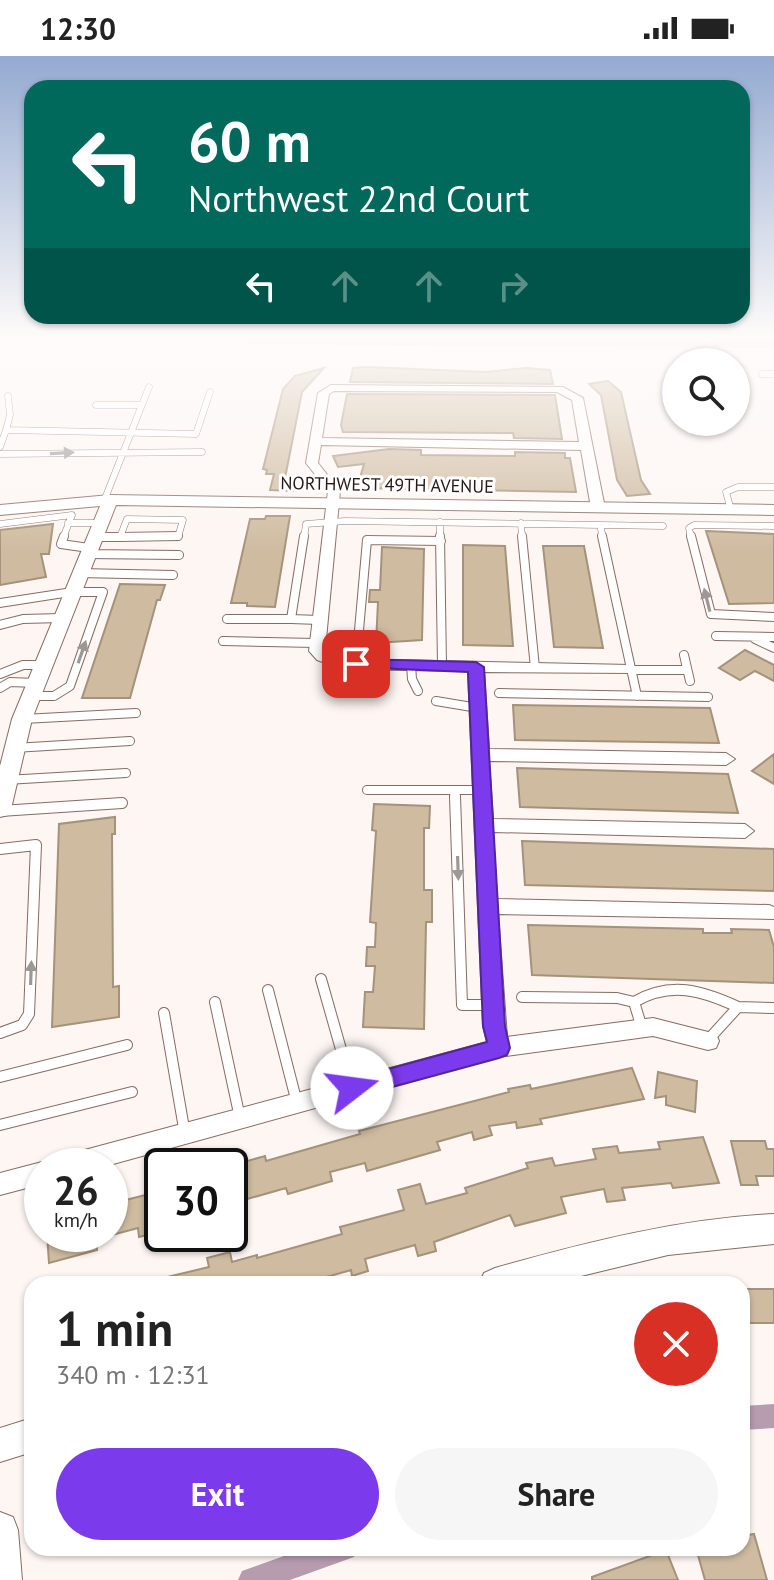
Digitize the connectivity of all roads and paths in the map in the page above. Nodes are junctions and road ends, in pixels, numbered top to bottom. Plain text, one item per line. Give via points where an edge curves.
1 (9, 409) edge
2 (140, 409) edge
3 (204, 409) edge
4 (321, 409) edge
5 (579, 409) edge
6 (6, 430) junction
7 (131, 432) junction
8 (316, 441) junction
9 (586, 446) junction
10 (0, 447) edge
11 (123, 451) junction
12 (202, 452) dead end
13 (0, 454) edge
14 (774, 487) edge
15 (107, 500) junction
16 (332, 504) junction
17 (598, 508) junction
18 (0, 510) edge
19 (52, 510) junction
20 (731, 510) junction
21 (774, 510) edge
22 (440, 522) junction
23 (68, 523) junction
24 (521, 523) junction
25 (0, 524) edge
26 (329, 524) junction
27 (600, 525) junction
28 (663, 526) dead end
29 (774, 526) edge
30 (120, 537) junction
31 (157, 537) junction
32 (92, 540) junction
33 (441, 541) junction
34 (151, 555) junction
35 (179, 555) dead end
36 (79, 573) junction
37 (173, 575) dead end
38 (72, 592) junction
39 (0, 603) edge
40 (774, 617) edge
41 (61, 618) junction
42 (227, 619) dead end
43 (291, 619) junction
44 (319, 620) junction
45 (0, 625) edge
46 (716, 636) dead end
47 (751, 637) junction
48 (774, 637) edge
49 (223, 641) dead end
50 (774, 648) edge
51 (319, 650) junction
52 (684, 655) dead end
53 (356, 664) junction
54 (411, 665) junction
55 (442, 666) junction
56 (476, 667) junction
57 (535, 668) junction
58 (631, 670) junction
59 (687, 670) junction
60 (0, 674) edge
61 (37, 681) junction
62 (690, 681) dead end
63 (0, 688) edge
64 (418, 691) dead end
65 (499, 693) dead end
66 (637, 696) junction
67 (708, 697) dead end
68 (436, 701) dead end
69 (478, 708) junction
70 (136, 713) dead end
71 (22, 719) junction
72 (130, 741) dead end
73 (9, 745) edge
74 (481, 755) junction
75 (726, 759) dead end
76 (126, 773) dead end
77 (6, 780) junction
78 (367, 790) dead end
79 (455, 790) junction
80 (483, 790) junction
81 (122, 803) dead end
82 (0, 810) edge
83 (485, 825) junction
84 (745, 831) dead end
85 (0, 849) edge
86 (490, 906) junction
87 (769, 913) dead end
88 (321, 979) dead end
89 (268, 990) dead end
90 (522, 997) dead end
91 (215, 1002) dead end
92 (634, 1002) junction
93 (493, 1005) junction
94 (738, 1007) junction
95 (774, 1008) edge
96 (164, 1013) dead end
97 (642, 1028) junction
98 (0, 1033) edge
99 (708, 1041) joint
100 (127, 1045) dead end
101 (499, 1048) junction
102 (0, 1077) edge
103 (352, 1088) junction
104 (132, 1092) dead end
105 (297, 1103) junction
106 (240, 1118) junction
107 (0, 1125) edge
108 (185, 1134) junction
109 (128, 1149) edge
110 (24, 1178) edge
111 (0, 1184) edge
112 (774, 1229) edge
113 (522, 1276) edge
114 (24, 1438) edge
115 (0, 1445) edge
116 (0, 1530) edge
117 (4, 1580) edge

1 - 6 lane
2 - 7 lane
3 - 7 lane via 196,434
4 - 8 street
5 - 9 street
6 - 7 lane
6 - 10 lane
7 - 11 lane
8 - 9 street
8 - 16 street via 312,463 334,491
9 - 17 street
11 - 12 lane
13 -> 11 lane
11 - 15 lane
14 - 20 lane via 726,492
15 - 16 street, NORTHWEST 49TH AVENUE
15 - 19 street, NORTHWEST 49TH AVENUE
15 - 32 street
16 - 17 street, NORTHWEST 49TH AVENUE
16 - 26 street
17 - 20 street, NORTHWEST 49TH AVENUE
18 - 19 street, NORTHWEST 49TH AVENUE
19 - 23 lane via 72,515
19 - 25 lane
20 - 21 street, NORTHWEST 49TH AVENUE
22 - 24 lane
22 - 26 lane
22 - 33 lane
23 - 32 lane
23 - 32 lane via 61,544
24 - 27 lane
24 - 57 lane
26 - 43 lane via 306,524
26 - 44 street
27 - 28 lane
27 - 58 lane
40 -> 29 lane via 711,614 689,528
30 - 31 lane
30 - 31 lane via 127,519 183,520 178,537
30 - 32 lane
31 - 34 lane
32 - 34 lane
32 - 36 street
33 - 53 lane via 367,540
33 - 55 lane
34 - 35 lane
36 - 37 lane
36 - 38 street
38 - 39 street
38 - 41 street
61 -> 38 lane via 54,696 70,686 103,592
41 - 45 lane
41 - 61 street
42 - 43 lane
43 - 44 lane
44 - 51 street
46 - 47 lane
47 - 48 lane
47 - 50 lane
49 - 51 lane
51 - 53 street via 342,664
52 - 59 lane
53 - 54 street
54 - 55 street
54 - 64 lane
55 - 56 street
56 - 57 street
56 - 69 street
57 - 58 street
58 - 59 lane
58 - 66 lane
59 - 62 lane
60 - 61 lane via 23,665
61 - 63 lane via 10,682
61 - 71 street
65 - 66 lane
66 - 67 lane
68 - 69 lane
69 - 74 street
70 - 71 lane
71 - 73 street
72 - 73 lane
73 - 77 street
74 - 75 street
74 - 80 street
76 - 77 lane
77 - 82 street
78 - 79 lane
79 - 80 lane
79 -> 93 lane via 462,1005
80 - 83 street
81 - 82 lane
83 - 84 street
83 - 86 street
98 -> 85 lane via 22,1025 29,1014 36,845
86 - 87 street
86 - 93 street
88 - 103 lane
89 - 105 lane
90 - 92 lane
91 - 106 lane
92 - 94 lane via 649,992 678,988 705,992
92 - 97 lane
93 - 101 street
94 - 95 lane
94 - 99 lane
96 - 108 lane
97 - 99 street
97 - 101 street
100 - 102 lane
101 - 103 street
103 - 105 street
104 - 107 lane
105 - 106 street
106 - 108 street
108 - 109 street
110 - 111 street
112 - 113 street via 694,1236
114 - 115 street
116 - 117 street

